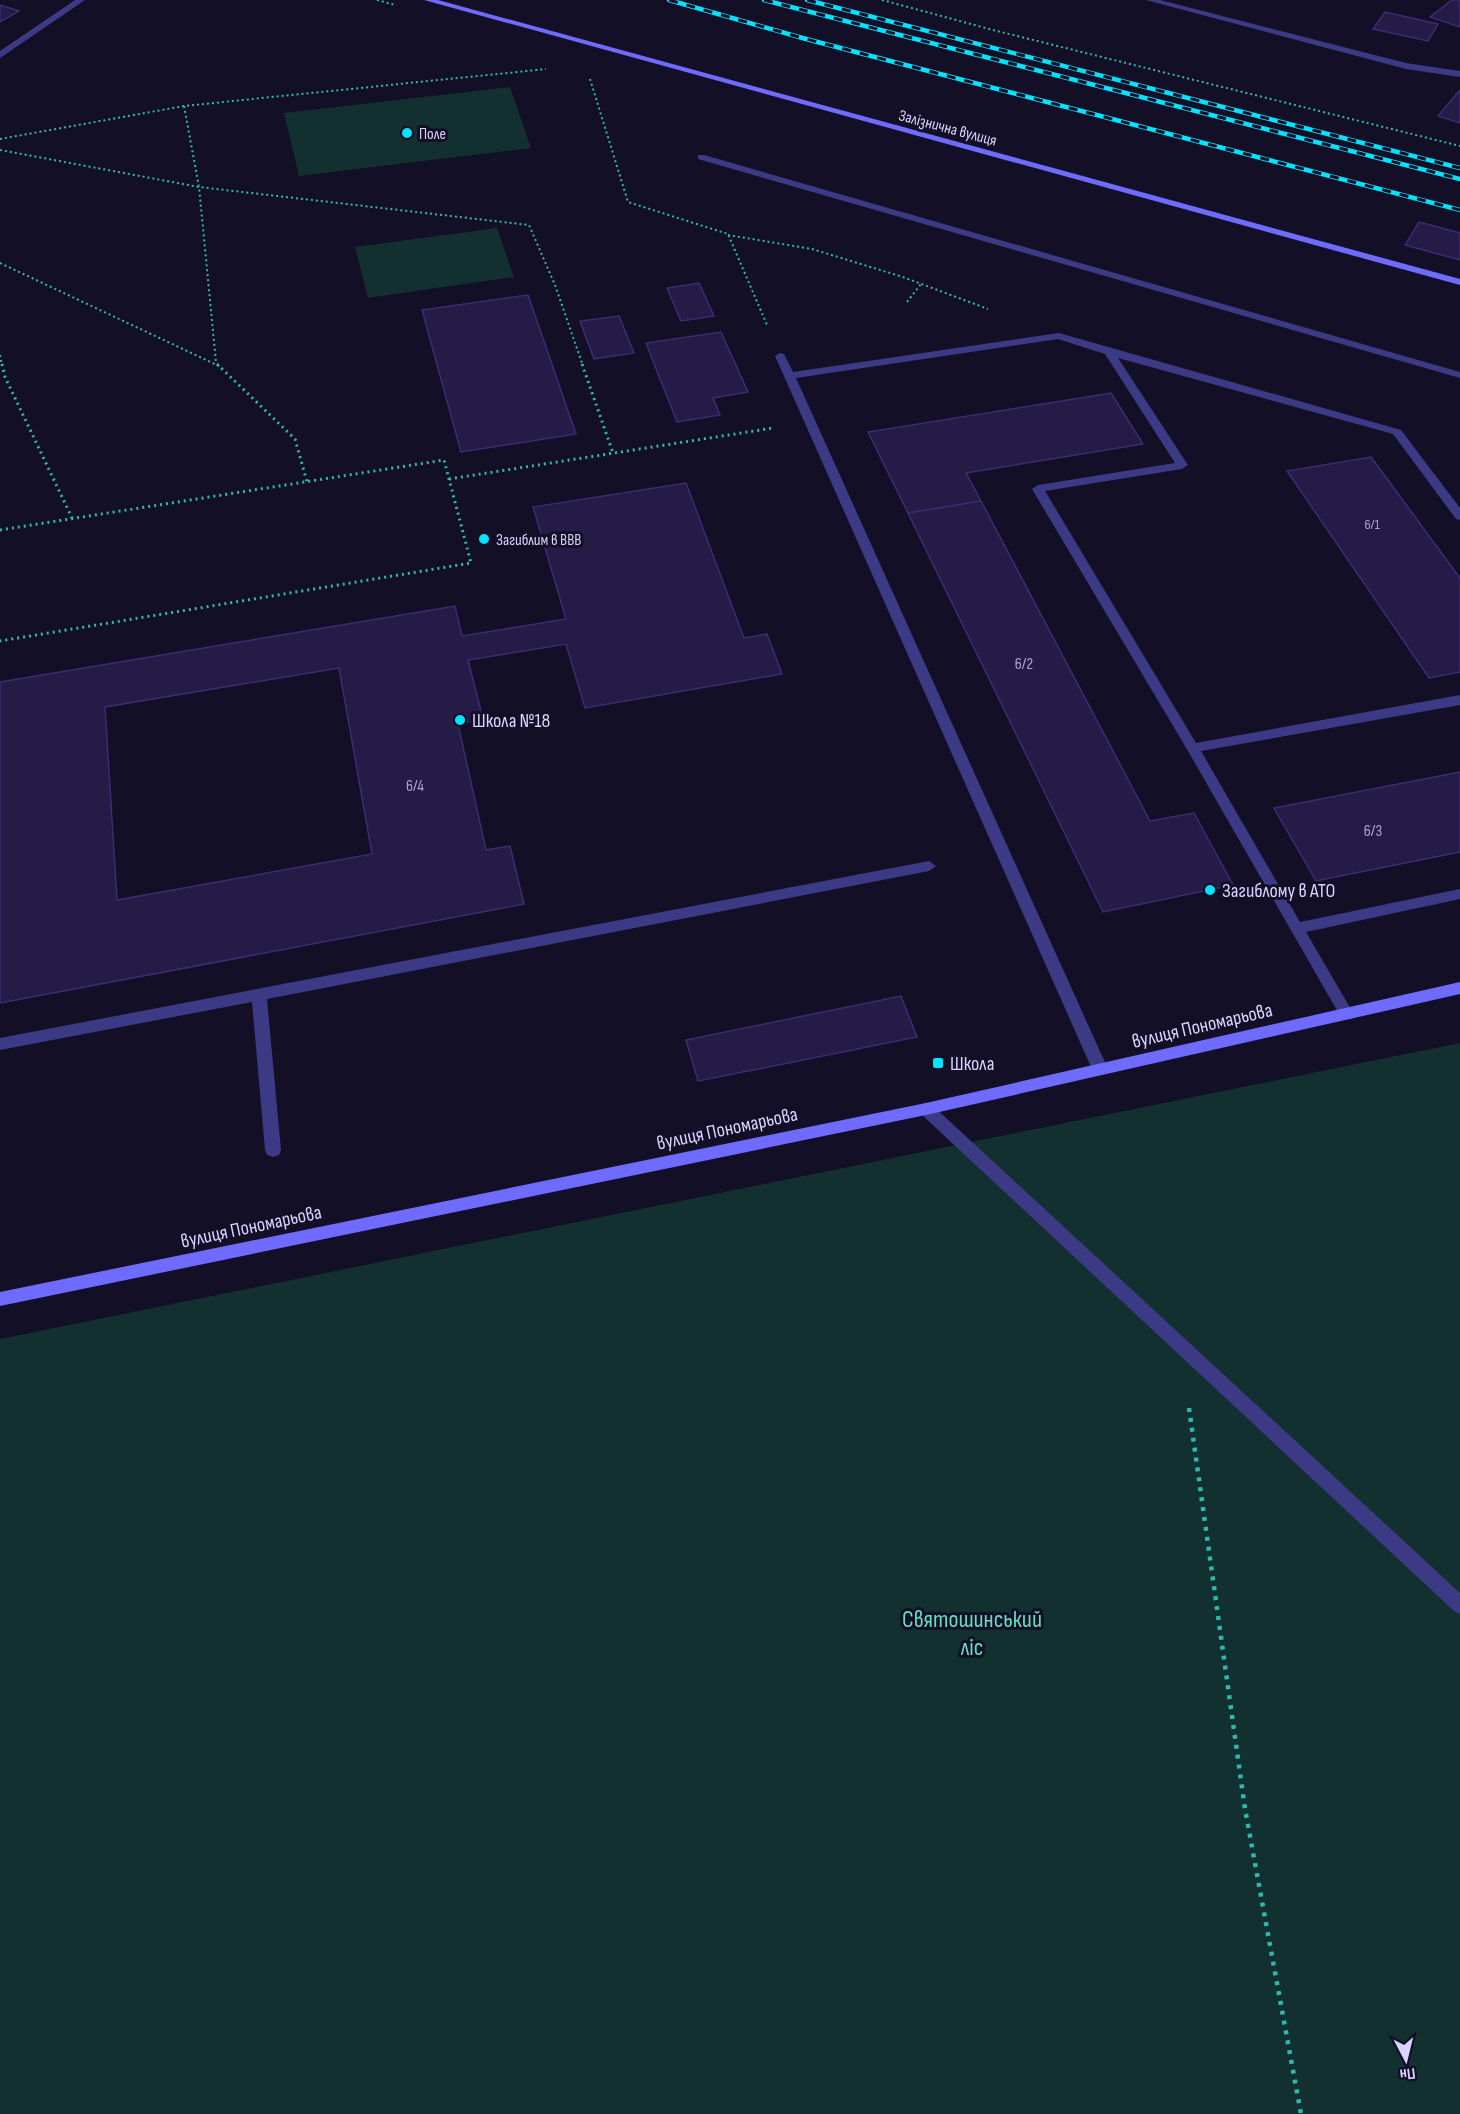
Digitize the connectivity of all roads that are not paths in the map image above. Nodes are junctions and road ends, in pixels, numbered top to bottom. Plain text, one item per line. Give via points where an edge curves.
1 (81, 0) edge
2 (428, 0) edge
3 (1150, 0) edge
4 (0, 55) edge
5 (1460, 74) edge
6 (702, 157) dead end
7 (1460, 282) edge
8 (1109, 352) junction
9 (780, 356) road end
10 (1460, 375) edge
11 (790, 376) junction
12 (1460, 516) edge
13 (1460, 700) edge
14 (1192, 748) junction
15 (929, 866) dead end
16 (1460, 894) edge
17 (1298, 928) junction
18 (1460, 988) edge
19 (259, 994) junction
20 (1347, 1015) junction
21 (0, 1044) edge
22 (1100, 1069) junction
23 (926, 1109) junction
24 (273, 1150) dead end
25 (0, 1299) edge
26 (1460, 1605) edge

1 - 4 street
2 - 7 street, Залізнична вулиця
3 - 5 street via 1406,66
6 - 10 street
8 - 11 street via 1059,336
8 - 12 street via 1397,432
8 - 14 street via 1182,465 1038,489
9 - 11 street
11 - 22 street
13 - 14 street
14 - 17 street
15 - 19 street
16 - 17 street
17 - 20 street
18 - 20 street, вулиця Пономарьова
19 - 21 street
19 - 24 street
20 - 22 street, вулиця Пономарьова
22 - 23 street, вулиця Пономарьова
23 - 25 street, вулиця Пономарьова
23 - 26 street

